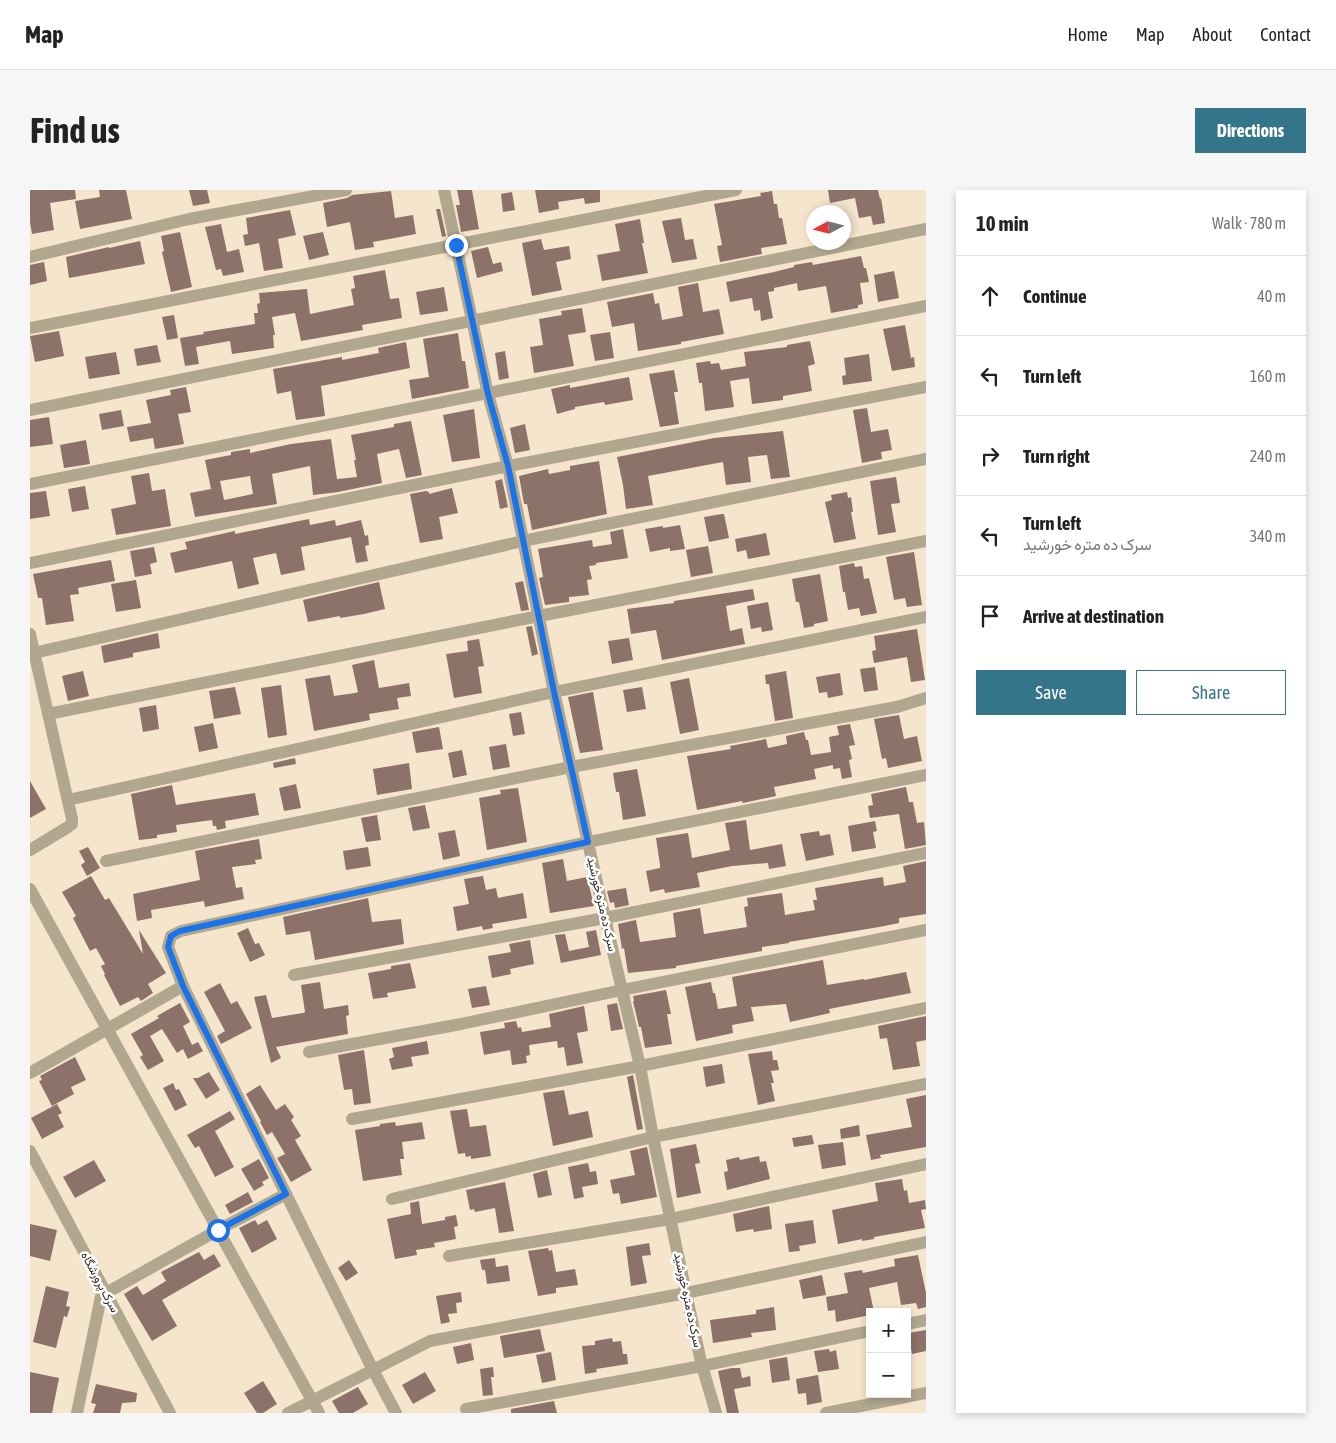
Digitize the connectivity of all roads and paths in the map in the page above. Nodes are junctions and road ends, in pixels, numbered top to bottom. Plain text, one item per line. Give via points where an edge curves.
1 (346, 190) edge
2 (444, 190) edge
3 (736, 190) edge
4 (926, 229) edge
5 (456, 245) junction
6 (30, 257) edge
7 (926, 306) edge
8 (472, 320) junction
9 (30, 328) edge
10 (926, 387) edge
11 (488, 394) junction
12 (30, 410) edge
13 (926, 459) edge
14 (508, 466) junction
15 (30, 484) edge
16 (523, 542) junction
17 (926, 542) edge
18 (30, 563) edge
19 (539, 616) junction
20 (926, 617) edge
21 (30, 634) edge
22 (32, 653) edge
23 (554, 692) junction
24 (926, 698) edge
25 (48, 714) junction
26 (572, 767) junction
27 (926, 775) edge
28 (68, 800) junction
29 (588, 842) junction
30 (30, 850) edge
31 (926, 853) edge
32 (106, 861) dead end
33 (30, 889) edge
34 (605, 918) junction
35 (926, 930) edge
36 (294, 975) dead end
37 (183, 986) junction
38 (622, 990) junction
39 (926, 1008) edge
40 (108, 1029) junction
41 (309, 1052) dead end
42 (640, 1066) junction
43 (30, 1073) edge
44 (926, 1084) edge
45 (352, 1119) dead end
46 (653, 1137) junction
47 (30, 1151) edge
48 (926, 1164) edge
49 (286, 1194) junction
50 (392, 1199) dead end
51 (670, 1219) junction
52 (218, 1230) junction
53 (926, 1242) edge
54 (449, 1256) dead end
55 (104, 1290) junction
56 (686, 1293) junction
57 (926, 1320) edge
58 (911, 1323) edge
59 (866, 1332) edge
60 (702, 1366) junction
61 (373, 1370) junction
62 (926, 1393) edge
63 (312, 1400) junction
64 (466, 1409) dead end
65 (77, 1413) edge
66 (170, 1413) edge
67 (288, 1413) edge
68 (320, 1413) edge
69 (396, 1413) edge
70 (716, 1413) edge
71 (826, 1413) edge

1 - 6 street via 189,219
2 - 5 street, سرک ده متره خورشید
3 - 5 street
4 - 8 street
5 - 8 street, سرک ده متره خورشید
5 - 9 street
7 - 11 street
8 - 11 street, سرک ده متره خورشید
8 - 12 street
10 - 14 street
11 - 14 street, سرک ده متره خورشید
11 - 15 street
13 - 16 street
14 - 16 street, سرک ده متره خورشید
14 - 18 street
16 - 19 street, سرک ده متره خورشید
16 - 22 street
17 - 19 street
19 - 23 street, سرک ده متره خورشید
19 - 25 street
20 - 23 street
21 - 22 street
22 - 25 street
23 - 26 street, سرک ده متره خورشید
23 - 28 street
24 - 26 street via 897,707
25 - 28 street
26 - 29 street, سرک ده متره خورشید
26 - 32 street
27 - 29 street
28 - 30 street via 72,824
29 - 34 street, سرک ده متره خورشید
29 - 37 street via 180,931 171,936 168,947
31 - 34 street
33 - 40 street
34 - 36 street
34 - 38 street, سرک ده متره خورشید
35 - 38 street
37 - 40 street
37 - 49 street
38 - 41 street
38 - 42 street, سرک ده متره خورشید
39 - 42 street
40 - 43 street
40 - 52 street
42 - 45 street
42 - 46 street, سرک ده متره خورشید
44 - 46 street
46 - 50 street
46 - 51 street, سرک ده متره خورشید
47 - 55 street, سرک پرورشگاه
48 - 51 street
49 - 52 street
49 - 61 street
51 - 54 street
51 - 56 street, سرک ده متره خورشید
52 - 55 street
52 - 63 street
53 - 56 street
55 - 65 street
55 - 66 street, سرک پرورشگاه
56 - 60 street, سرک ده متره خورشید
56 - 61 street via 430,1341
57 - 58 street
59 - 60 street
60 - 64 street
60 - 70 street, سرک ده متره خورشید
61 - 63 street
61 - 69 street
62 - 71 street
63 - 67 street
63 - 68 street

